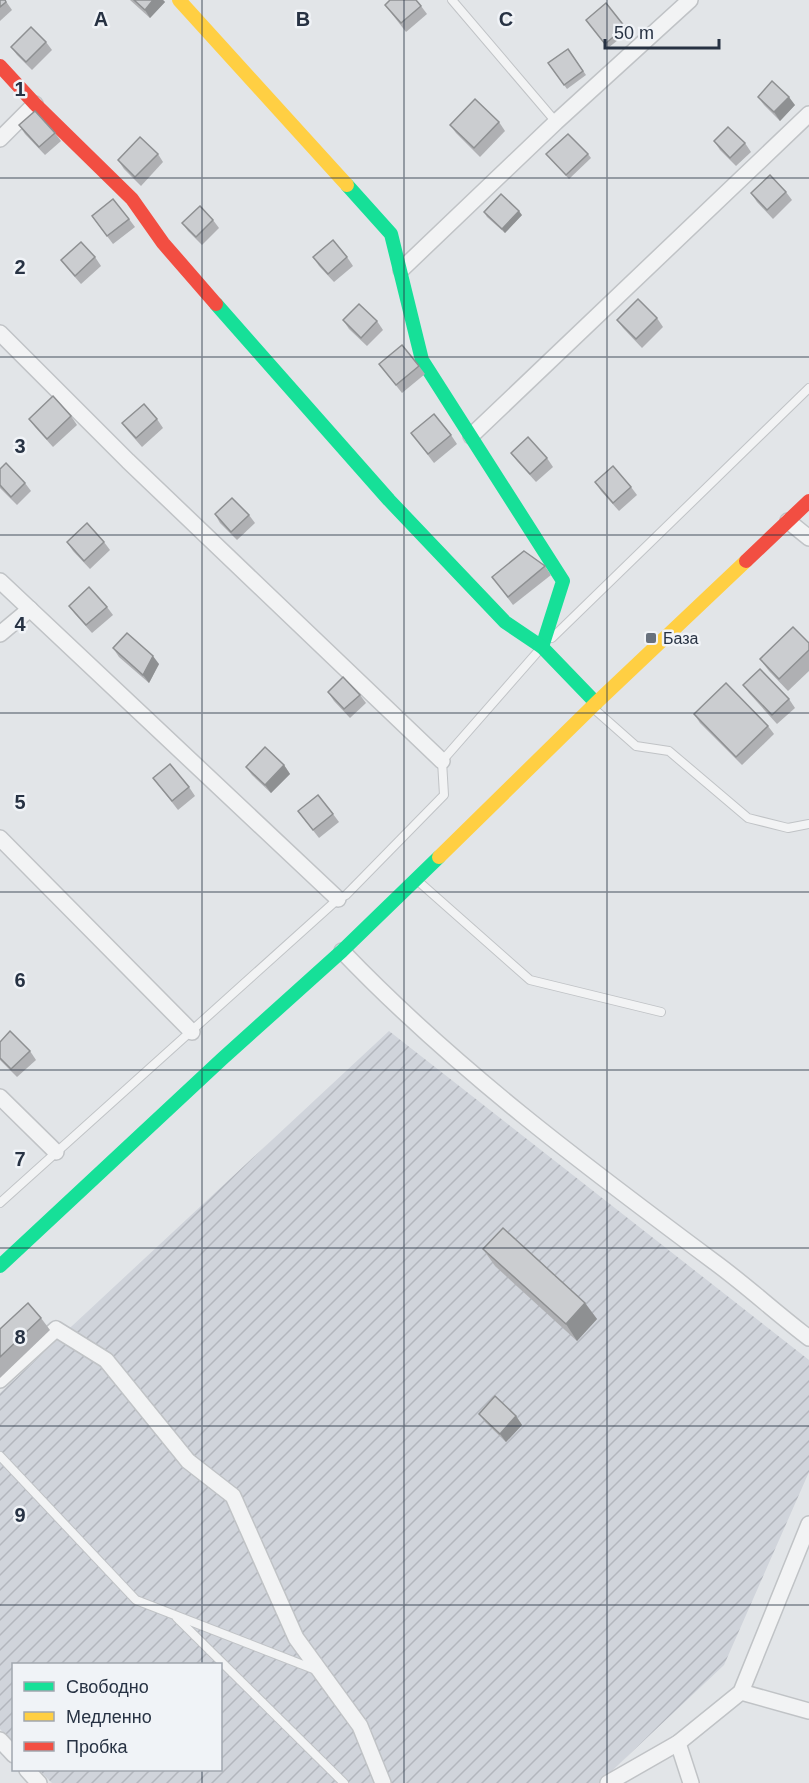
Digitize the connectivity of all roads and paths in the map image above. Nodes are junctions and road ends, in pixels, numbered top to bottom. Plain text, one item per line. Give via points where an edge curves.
1 (179, 0) edge
2 (452, 0) edge
3 (690, 0) edge
4 (0, 66) edge
5 (35, 104) junction
6 (809, 114) edge
7 (556, 122) junction
8 (0, 140) edge
9 (401, 270) junction
10 (0, 333) edge
11 (809, 388) edge
12 (471, 436) junction
13 (809, 501) edge
14 (788, 521) junction
15 (809, 538) edge
16 (0, 581) edge
17 (30, 609) junction
18 (0, 634) edge
19 (542, 647) junction
20 (594, 705) junction
21 (442, 761) junction
22 (809, 824) edge
23 (0, 838) edge
24 (417, 880) junction
25 (338, 899) junction
26 (342, 951) junction
27 (661, 1012) dead end
28 (192, 1032) junction
29 (0, 1098) edge
30 (56, 1152) junction
31 (0, 1203) edge
32 (0, 1266) edge
33 (809, 1338) edge
34 (0, 1380) edge
35 (0, 1456) edge
36 (809, 1524) edge
37 (174, 1615) junction
38 (321, 1672) junction
39 (741, 1692) junction
40 (809, 1711) edge
41 (0, 1740) edge
42 (678, 1743) junction
43 (12, 1753) edge
44 (28, 1771) edge
45 (39, 1783) edge
46 (344, 1783) edge
47 (383, 1783) edge
48 (608, 1783) edge
49 (691, 1783) edge

1 - 9 street via 391,234
2 - 7 lane
3 - 7 street
4 - 5 street
5 - 8 street
5 - 19 street via 132,199 163,243 389,500 505,622
6 - 12 street
7 - 9 street
9 - 12 street via 422,360
10 - 21 street
11 - 19 lane
12 - 19 street via 563,581
13 - 14 street
14 - 15 street
14 - 20 street
16 - 17 street
17 - 18 street
17 - 25 street
19 - 20 street
19 - 21 lane
20 - 22 lane via 636,746 669,751 748,818 788,828
20 - 24 street
21 - 25 lane via 444,795
23 - 28 street
24 - 26 street
24 - 27 lane via 531,980
25 - 28 lane
26 - 32 street
26 - 33 street via 443,1049
28 - 30 lane
29 - 30 street
30 - 31 lane
34 - 38 street via 56,1329 106,1360 188,1461 232,1496 296,1638
35 - 37 lane via 136,1600
36 - 39 street
37 - 38 lane
37 - 46 lane
38 - 47 street via 360,1726
39 - 40 street
39 - 42 street
41 - 43 street
42 - 48 street
42 - 49 street
44 - 45 street

